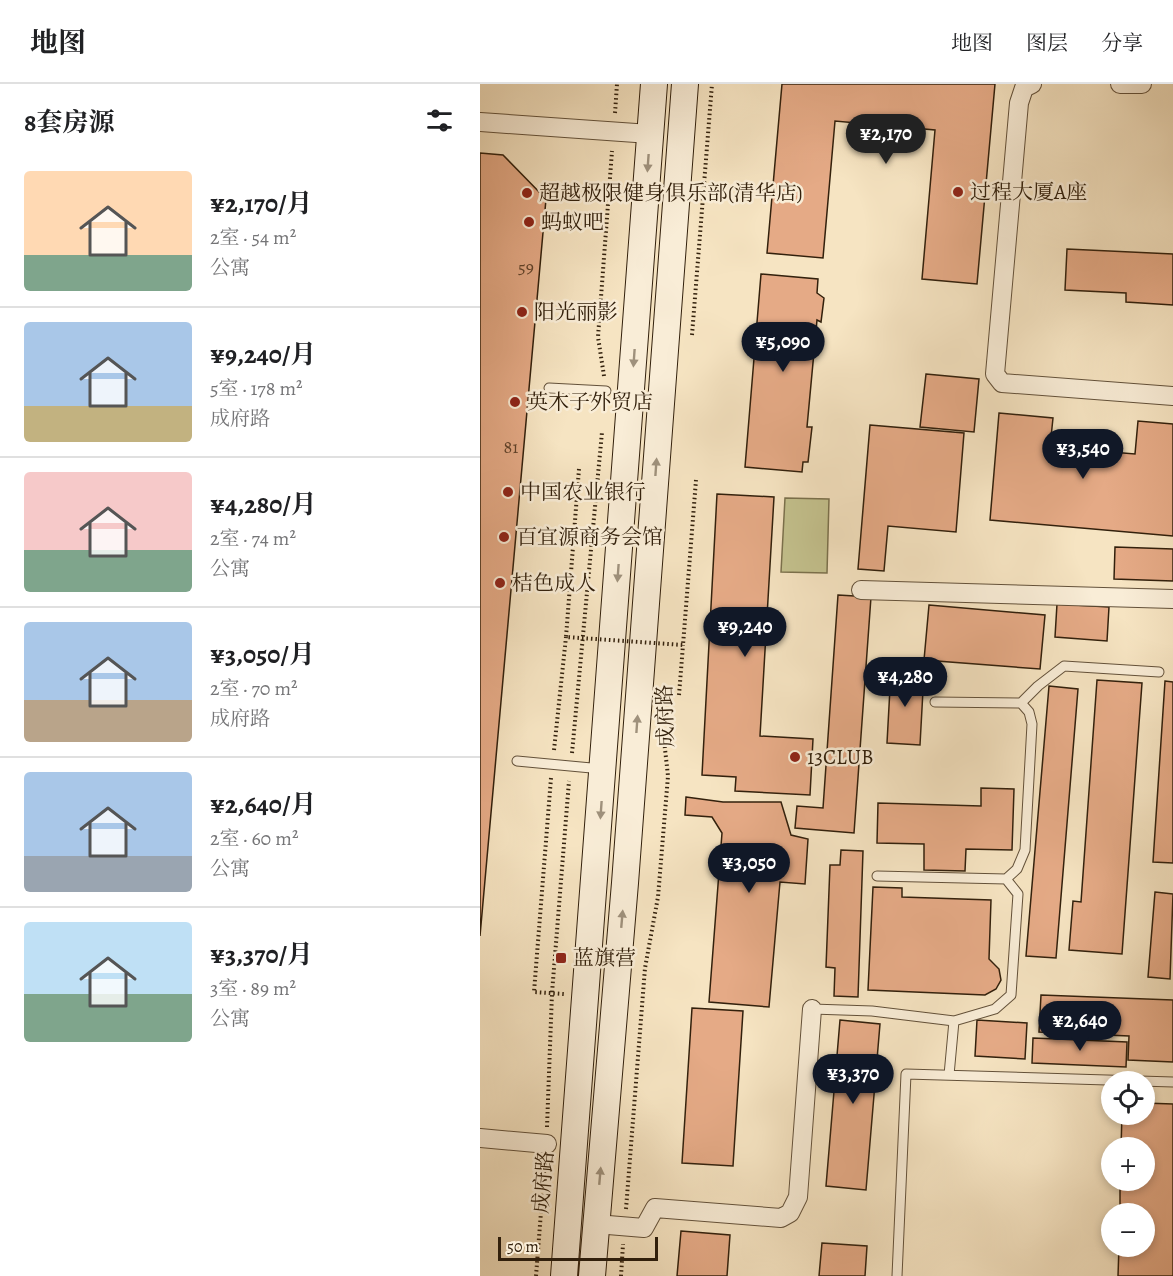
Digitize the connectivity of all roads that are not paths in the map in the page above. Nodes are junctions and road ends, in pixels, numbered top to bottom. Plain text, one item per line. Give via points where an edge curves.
1 (654, 84) edge
2 (685, 84) edge
3 (1032, 84) edge
4 (1120, 84) edge
5 (1142, 84) edge
6 (480, 122) edge
7 (650, 134) junction
8 (549, 387) dead end
9 (606, 391) road end
10 (1173, 396) edge
11 (861, 590) dead end
12 (1173, 599) edge
13 (1159, 672) dead end
14 (935, 702) dead end
15 (1022, 703) junction
16 (517, 761) dead end
17 (604, 769) junction
18 (877, 876) dead end
19 (1006, 879) junction
20 (812, 1009) joint
21 (954, 1022) junction
22 (949, 1075) junction
23 (1173, 1082) edge
24 (480, 1138) edge
25 (546, 1144) road end
26 (596, 1224) junction
27 (564, 1276) edge
28 (592, 1276) edge
29 (897, 1276) edge

1 - 7 main road, 成府路
26 -> 2 main road, 成府路
3 - 10 street via 1024,88 1019,102 995,374 1002,383
4 - 5 street
6 - 7 street
7 -> 17 main road, 成府路
8 - 9 lane
11 - 12 street
13 - 15 lane via 1065,666
14 - 15 lane
15 - 19 lane via 1032,724 1025,850 1017,869
16 - 17 lane
17 -> 27 main road, 成府路
18 - 19 lane
19 - 21 lane via 1018,894 1011,994 995,1008
20 - 21 lane via 872,1011
20 - 26 street via 798,1197 790,1213 781,1218 655,1208 644,1228
21 - 22 lane
22 - 23 lane
22 - 29 lane via 906,1074
24 - 25 street
26 - 28 main road, 成府路

